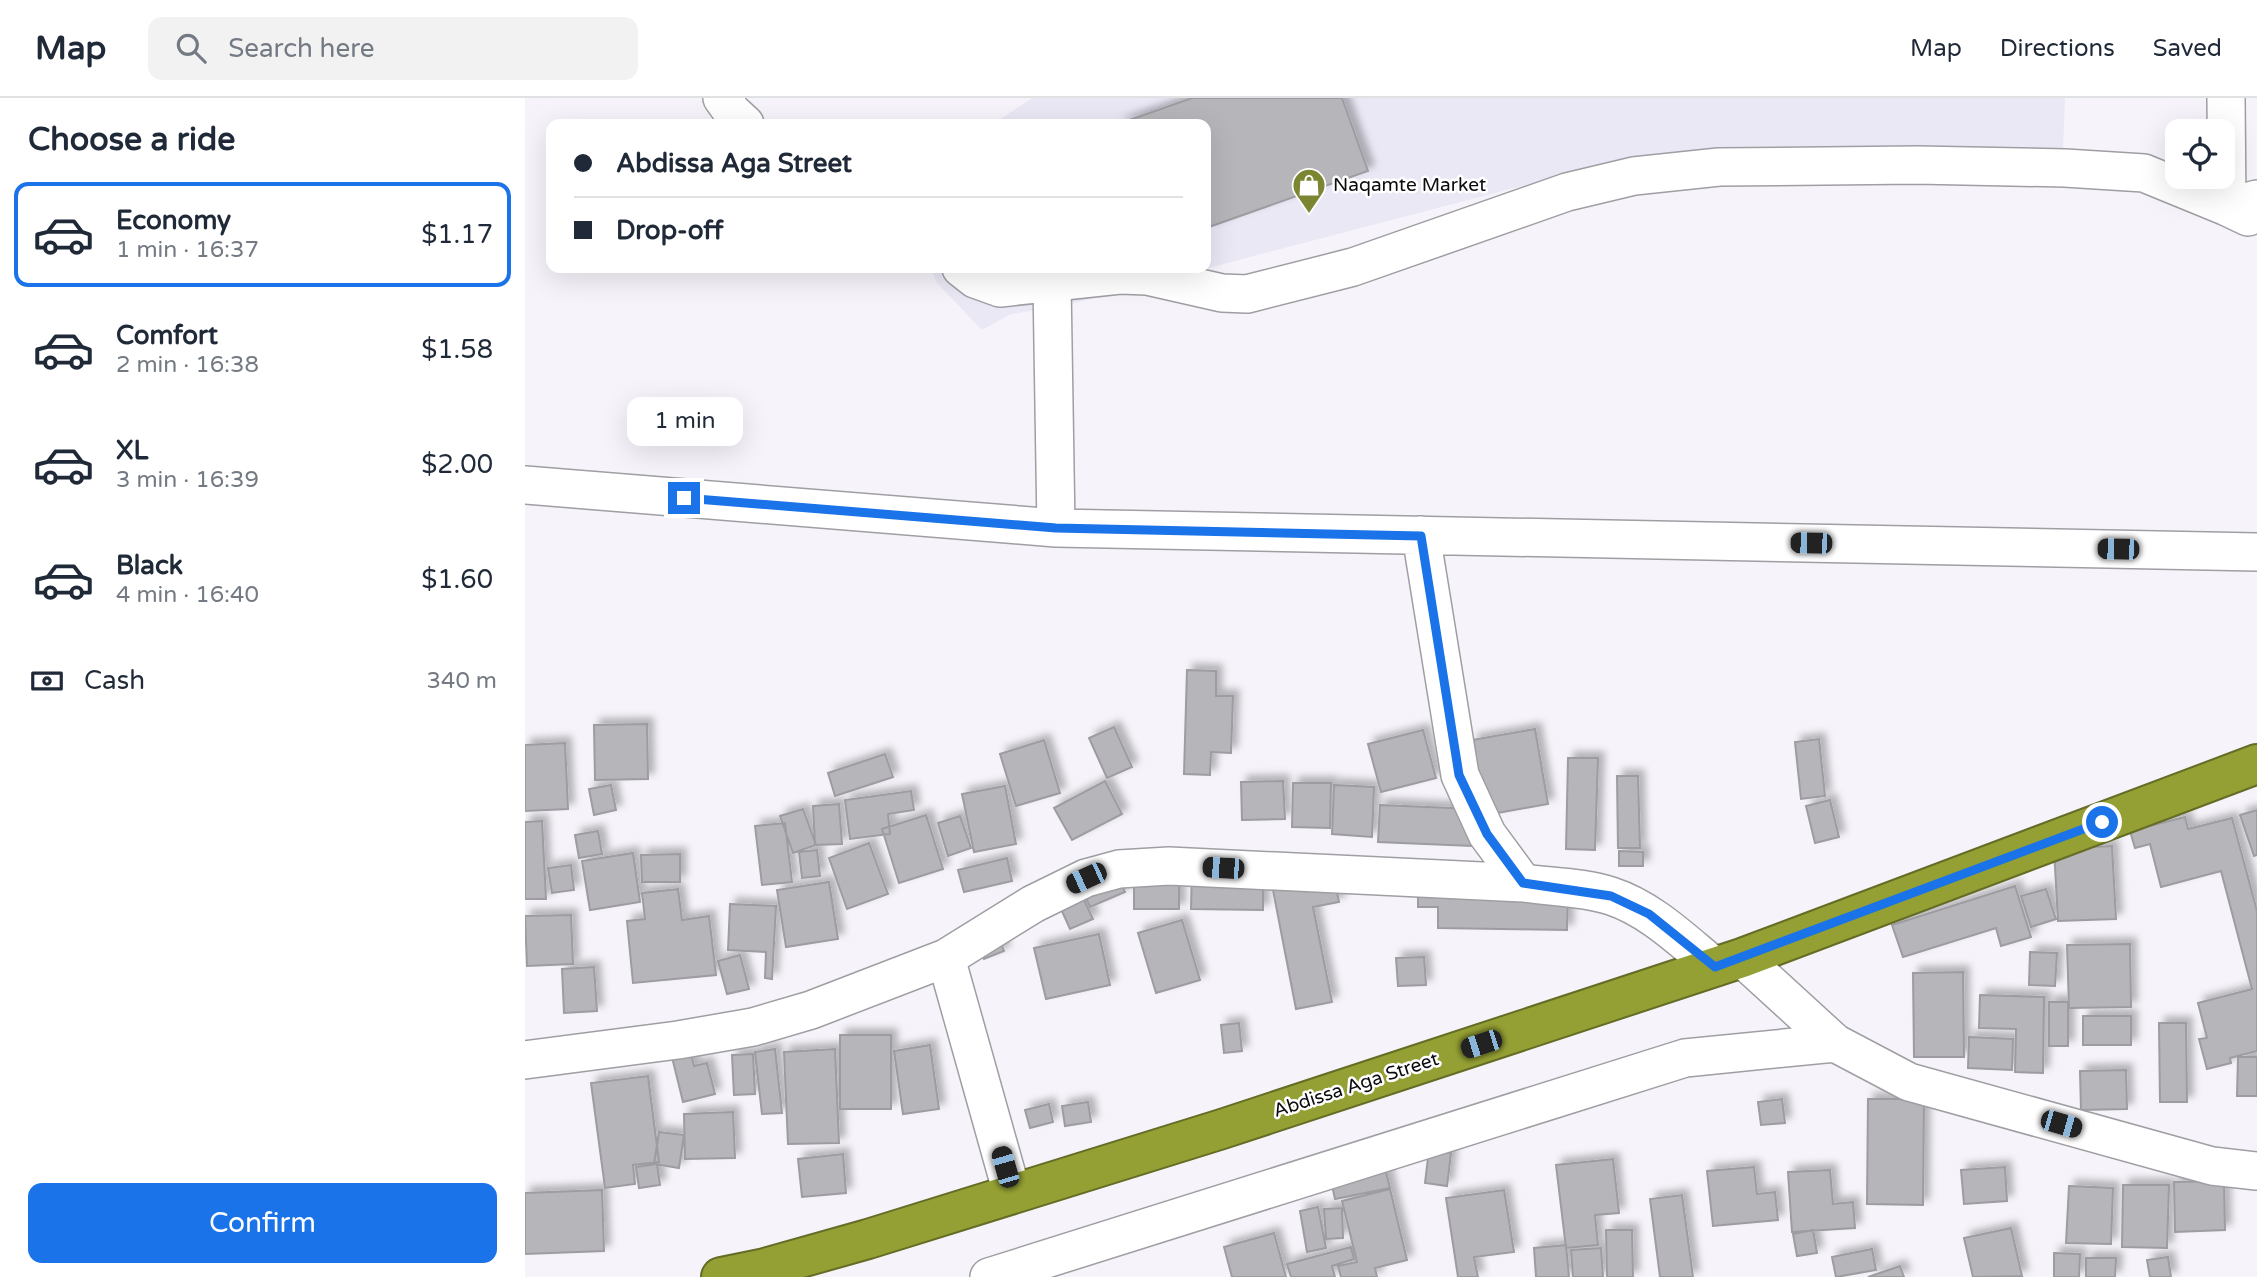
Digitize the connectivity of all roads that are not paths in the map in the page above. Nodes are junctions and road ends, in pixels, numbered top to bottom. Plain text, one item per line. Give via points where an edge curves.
1 (722, 98) edge
2 (2226, 98) edge
3 (739, 119) edge
4 (2247, 209) edge
5 (967, 273) edge
6 (1052, 284) junction
7 (525, 485) edge
8 (1056, 528) junction
9 (1421, 536) junction
10 (2257, 552) edge
11 (2257, 764) edge
12 (1523, 883) junction
13 (946, 958) junction
14 (1728, 962) junction
15 (1835, 1043) junction
16 (525, 1060) edge
17 (2257, 1171) edge
18 (1012, 1193) junction
19 (768, 1273) edge
20 (721, 1277) edge
21 (989, 1277) edge

1 - 3 street
2 - 4 street
4 - 6 street via 2144,173 1917,164 1719,167 1634,176 1567,192 1353,267 1247,294 1147,276
5 - 6 street via 1000,288
6 - 8 street
7 - 8 street
8 - 9 street
9 - 10 street
9 - 12 street via 1459,775 1487,834
11 - 14 highway, Abdissa Aga Street
12 - 13 street via 1168,866 1119,869 1086,878 1033,904
12 - 14 street via 1611,896
13 - 16 street via 753,1027
13 - 18 street
14 - 15 street
14 - 18 highway, Abdissa Aga Street via 1222,1129
15 - 17 street via 1909,1082 2212,1166
15 - 21 street via 1685,1058
18 - 19 highway, Abdissa Aga Street
19 - 20 highway, Abdissa Aga Street

